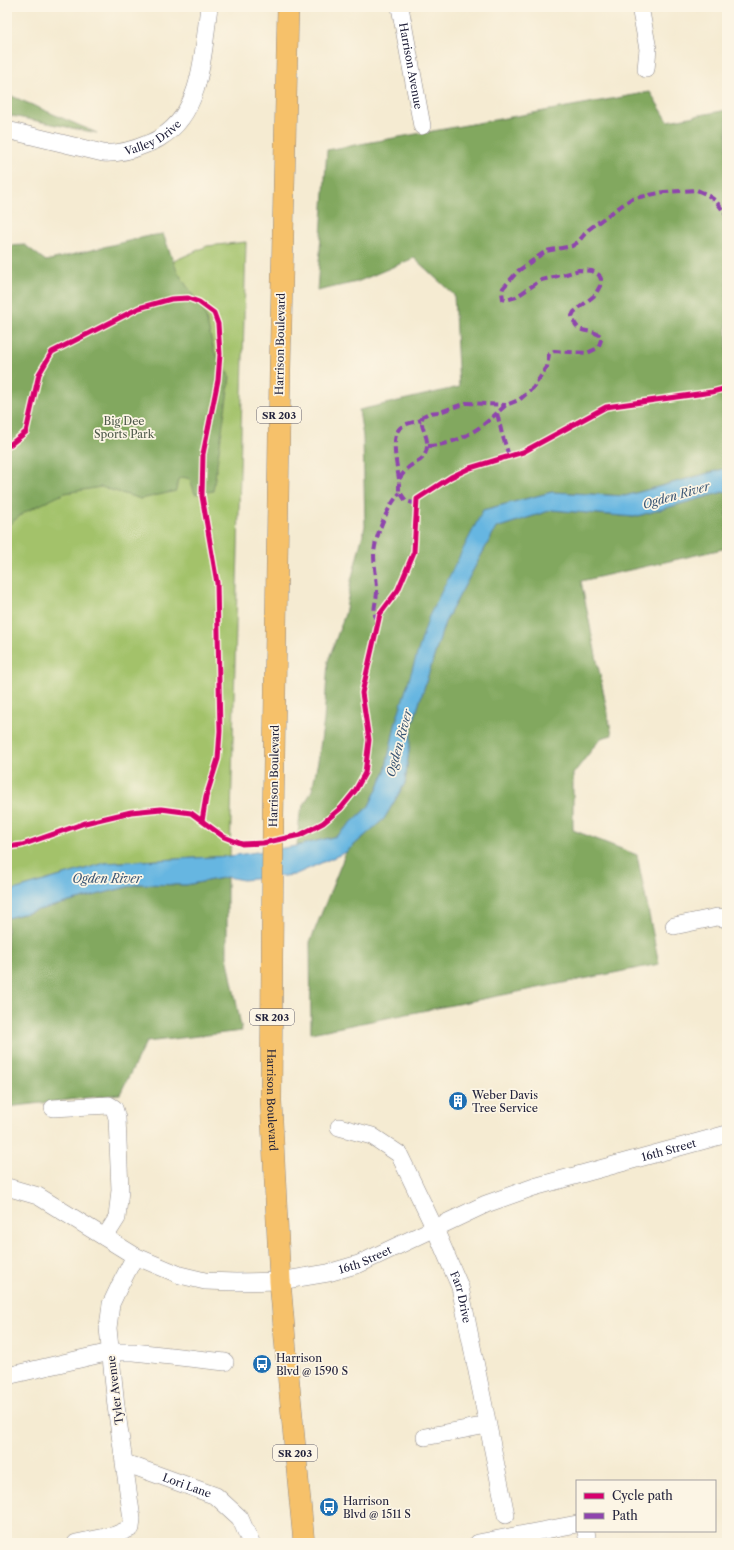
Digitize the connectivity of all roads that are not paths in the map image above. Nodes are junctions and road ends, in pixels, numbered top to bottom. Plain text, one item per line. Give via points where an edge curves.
1 (209, 7) edge
2 (288, 7) edge
3 (400, 7) edge
4 (640, 7) edge
5 (646, 69) dead end
6 (422, 126) dead end
7 (7, 130) edge
8 (727, 920) edge
9 (674, 926) dead end
10 (53, 1108) dead end
11 (340, 1127) dead end
12 (727, 1134) edge
13 (7, 1187) edge
14 (435, 1229) junction
15 (105, 1237) junction
16 (135, 1256) junction
17 (280, 1281) junction
18 (110, 1352) junction
19 (225, 1362) dead end
20 (7, 1376) edge
21 (487, 1425) junction
22 (425, 1437) dead end
23 (125, 1463) junction
24 (506, 1515) dead end
25 (576, 1524) edge
26 (586, 1532) edge
27 (76, 1543) edge
28 (251, 1543) edge
29 (304, 1543) edge
30 (478, 1543) edge
31 (588, 1543) edge

1 - 7 street, Valley Drive via 192,101 178,122 162,137 137,148 113,154
2 - 17 main road, Harrison Boulevard / SR 203 via 272,904 271,1116
3 - 6 street, Harrison Avenue
4 - 5 street via 648,49
8 - 9 street via 718,917
10 - 15 street via 109,1105 114,1108 117,1118 120,1190 117,1218
11 - 14 street, Farr Drive via 372,1136 399,1154
12 - 14 street, 16th Street via 534,1187 486,1204
13 - 15 street, 16th Street via 38,1196
14 - 17 street, 16th Street via 359,1264 328,1273
14 - 21 street, Farr Drive via 460,1287
15 - 16 street, 16th Street
16 - 17 street, 16th Street via 180,1276 206,1281
16 - 18 street, Tyler Avenue via 111,1304 108,1328
17 - 29 main road, Harrison Boulevard / SR 203
18 - 19 street via 134,1352
18 - 20 street
18 - 23 street, Tyler Avenue
21 - 22 street
21 - 24 street, Farr Drive
23 - 27 street, Tyler Avenue via 131,1528
23 - 28 street, Lori Lane via 216,1496 240,1518
25 - 30 street
26 - 31 street

